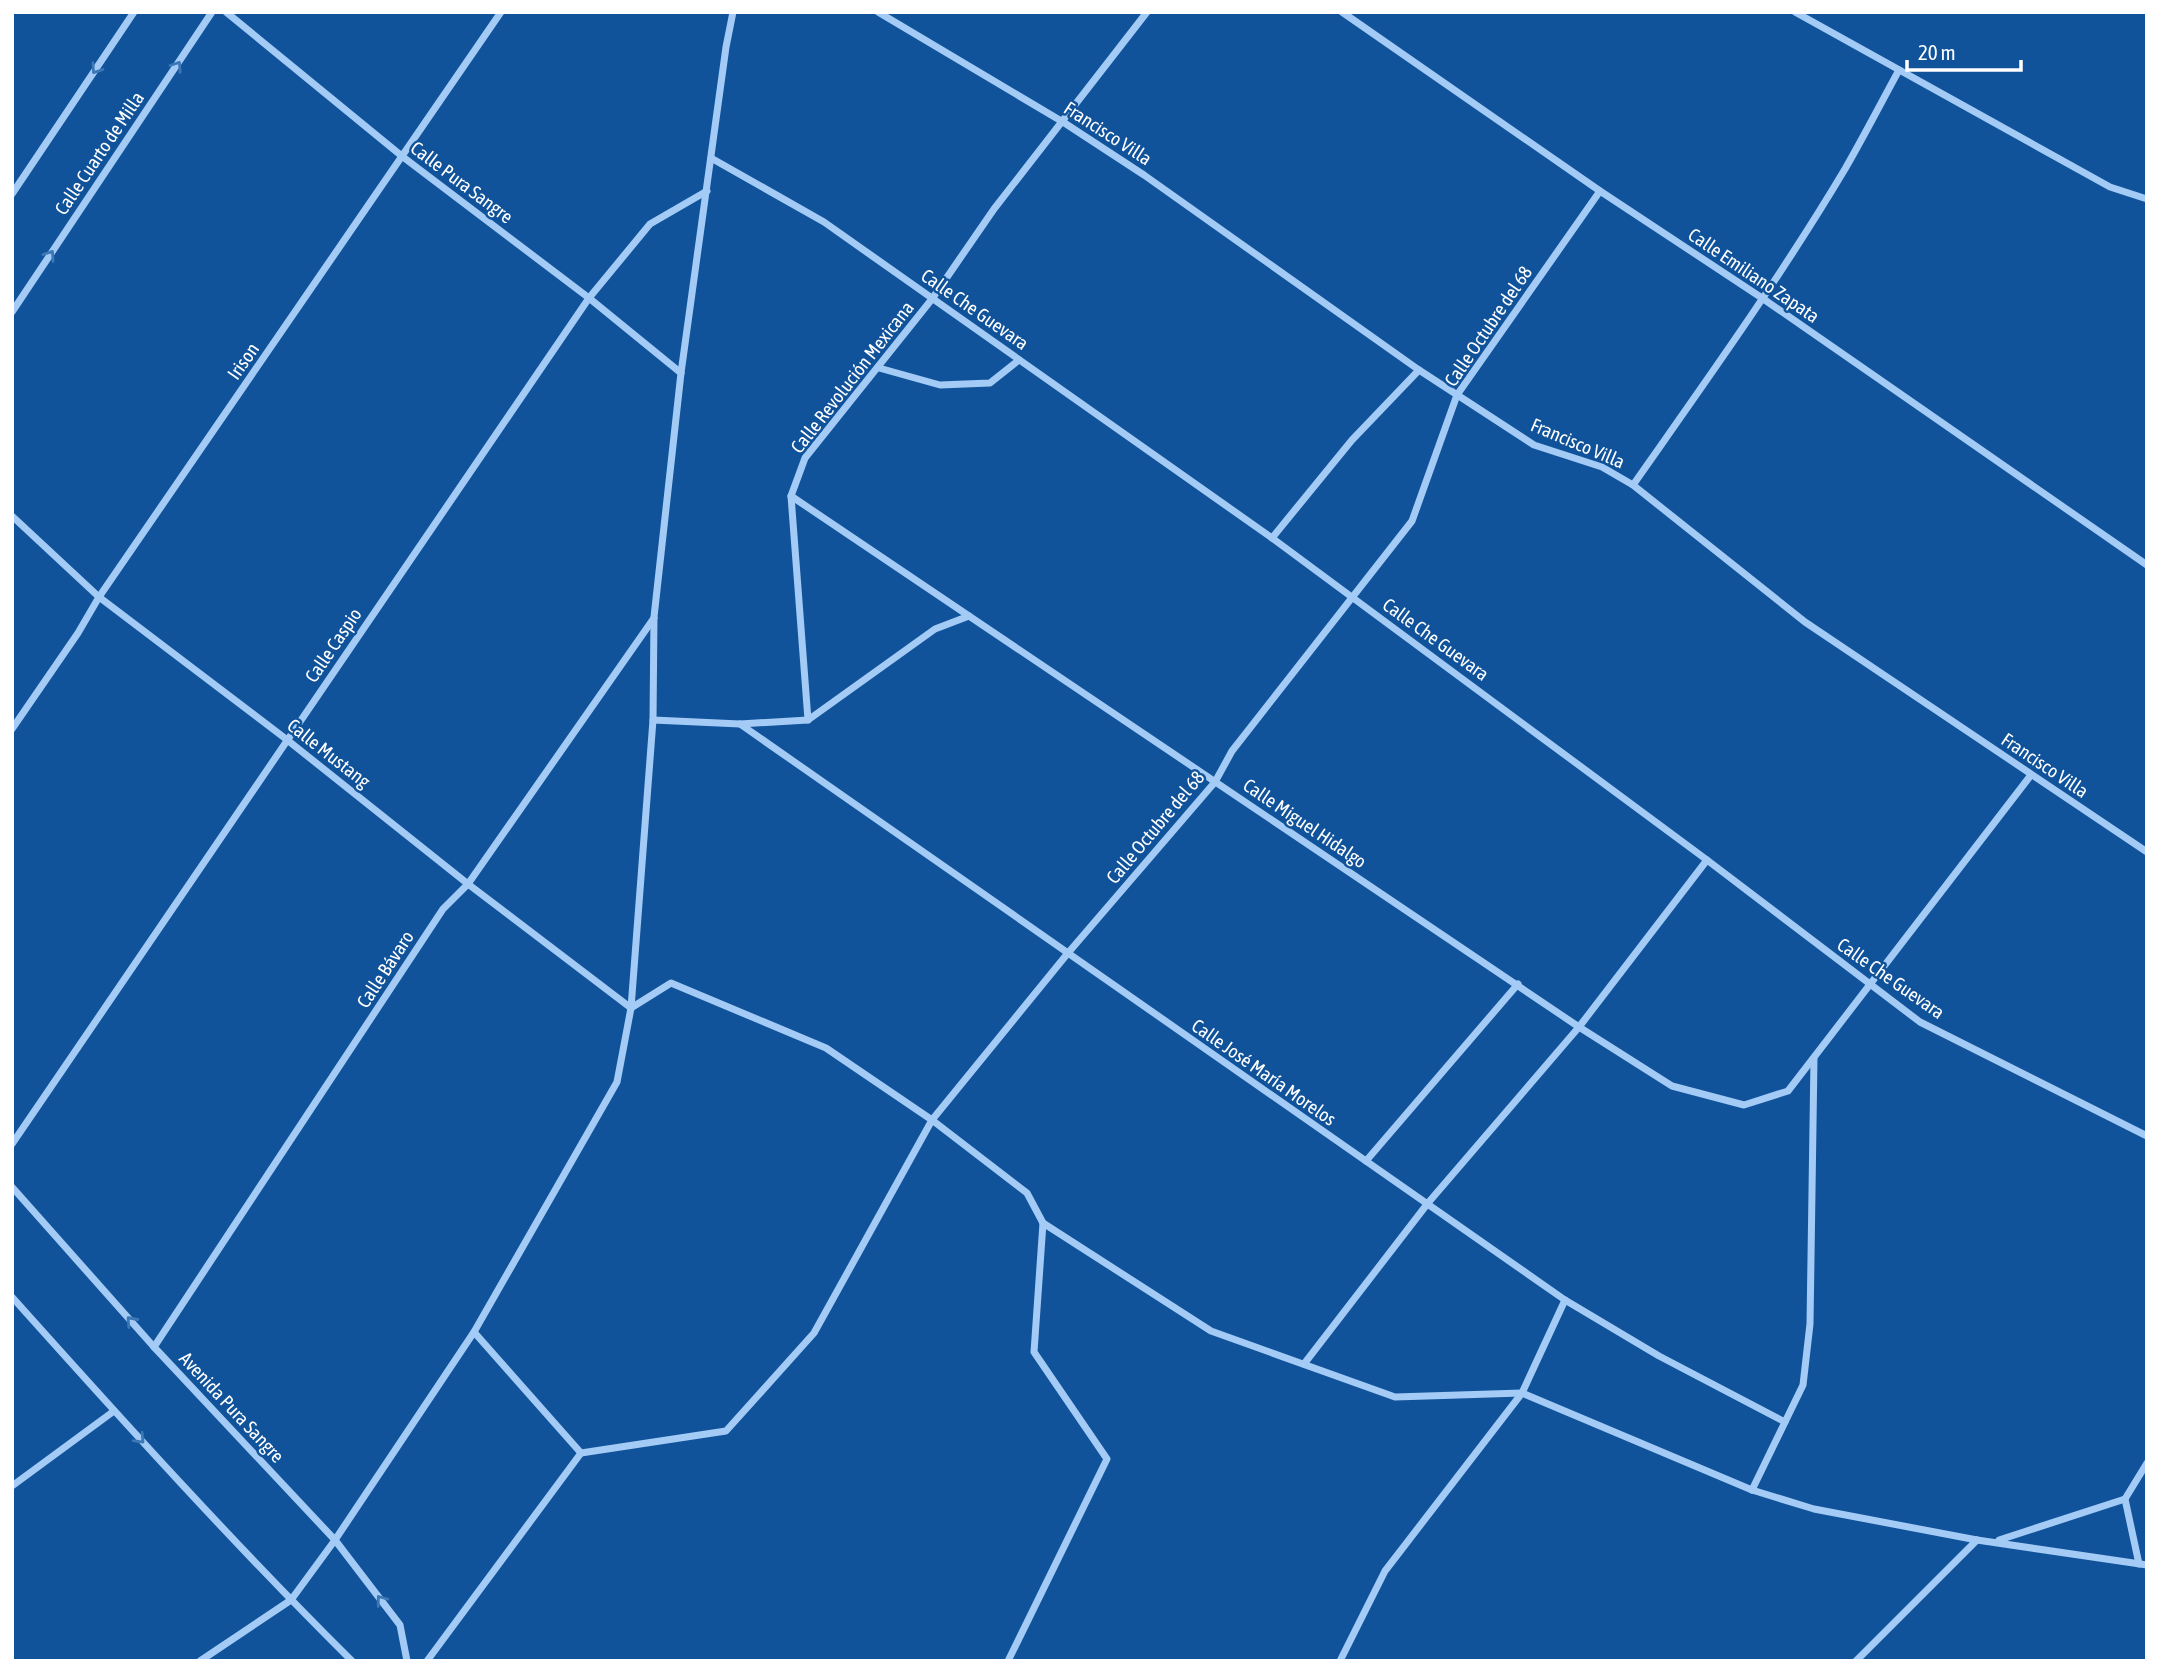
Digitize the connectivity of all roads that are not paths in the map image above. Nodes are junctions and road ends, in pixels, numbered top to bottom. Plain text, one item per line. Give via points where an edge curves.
1 (134, 12) edge
2 (212, 12) edge
3 (226, 12) edge
4 (501, 12) edge
5 (733, 12) edge
6 (878, 12) edge
7 (1147, 12) edge
8 (1342, 12) edge
9 (1795, 12) edge
10 (1899, 70) junction
11 (1063, 122) junction
12 (402, 157) junction
13 (711, 158) junction
14 (707, 191) junction
15 (1600, 191) junction
16 (12, 194) edge
17 (2147, 199) edge
18 (589, 298) junction
19 (1762, 298) junction
20 (932, 299) junction
21 (12, 312) edge
22 (1019, 360) junction
23 (879, 368) junction
24 (1419, 370) junction
25 (681, 373) junction
26 (1457, 395) junction
27 (1633, 485) junction
28 (790, 496) junction
29 (12, 516) edge
30 (1272, 538) junction
31 (2147, 565) edge
32 (99, 597) junction
33 (1353, 598) junction
34 (969, 616) junction
35 (654, 617) junction
36 (653, 720) junction
37 (808, 720) junction
38 (740, 724) junction
39 (12, 729) edge
40 (286, 739) junction
41 (2031, 775) junction
42 (1215, 782) junction
43 (2147, 852) edge
44 (1707, 860) junction
45 (468, 884) junction
46 (1068, 953) junction
47 (1518, 984) junction
48 (1869, 984) junction
49 (631, 1008) junction
50 (1579, 1027) junction
51 (1814, 1057) junction
52 (932, 1120) junction
53 (2147, 1136) edge
54 (12, 1144) edge
55 (1366, 1161) junction
56 (12, 1187) edge
57 (1428, 1203) junction
58 (1043, 1223) junction
59 (12, 1297) edge
60 (1565, 1300) junction
61 (474, 1332) junction
62 (154, 1347) junction
63 (1304, 1364) junction
64 (1522, 1392) junction
65 (114, 1411) junction
66 (1785, 1422) junction
67 (581, 1453) junction
68 (2147, 1463) edge
69 (12, 1486) edge
70 (1752, 1490) junction
71 (2125, 1499) junction
72 (1977, 1539) junction
73 (335, 1540) junction
74 (1997, 1541) junction
75 (2143, 1564) edge
76 (291, 1600) junction
77 (200, 1661) edge
78 (352, 1661) edge
79 (407, 1661) edge
80 (427, 1661) edge
81 (1008, 1661) edge
82 (1340, 1661) edge
83 (1856, 1661) edge

1 -> 16 street
21 -> 2 street, Calle Cuarto de Milla
3 - 12 street, Calle Pura Sangre
4 - 12 street, Irison
5 - 13 street
6 - 11 street, Francisco Villa
7 - 11 street, Calle Revolución Mexicana
8 - 15 street, Calle Emiliano Zapata
9 - 10 street
10 - 17 street via 2110,187
10 - 19 street via 1845,167
11 - 20 street, Calle Revolución Mexicana via 994,209
11 - 24 street, Francisco Villa
12 - 18 street, Calle Pura Sangre
12 - 32 street, Irison
13 - 14 street
13 - 20 street, Calle Che Guevara via 824,222
14 - 18 street, Calle Caspio via 650,224
14 - 25 street
15 - 19 street, Calle Emiliano Zapata
15 - 26 street, Calle Octubre del 68
18 - 25 street, Calle Pura Sangre
18 - 40 street, Calle Caspio
19 - 27 street
19 - 31 street, Calle Emiliano Zapata
20 - 22 street, Calle Che Guevara
20 - 23 street, Calle Revolución Mexicana
22 - 23 street via 990,383 940,385
22 - 30 street, Calle Che Guevara
23 - 28 street, Calle Revolución Mexicana via 805,458
24 - 26 street, Francisco Villa
24 - 30 street via 1352,440
25 - 35 street
26 - 27 street, Francisco Villa via 1534,445 1602,467
26 - 33 street, Calle Octubre del 68 via 1412,521
27 - 41 street, Francisco Villa via 1805,622
28 - 34 street, Calle Miguel Hidalgo
28 - 37 street
29 - 32 street, Calle Mustang
30 - 33 street, Calle Che Guevara
32 - 39 street, Irison
32 - 40 street, Calle Mustang
33 - 42 street, Calle Octubre del 68 via 1232,751
33 - 44 street, Calle Che Guevara
34 - 37 street via 935,629
34 - 42 street, Calle Miguel Hidalgo
35 - 36 street
35 - 45 street, Calle Bávaro
36 - 38 street
36 - 49 street
37 - 38 street
38 - 46 street, Calle José María Morelos
40 - 45 street, Calle Mustang
40 - 54 street, Calle Caspio
41 - 43 street, Francisco Villa
41 - 48 street
42 - 46 street, Calle Octubre del 68
42 - 47 street, Calle Miguel Hidalgo
44 - 48 street, Calle Che Guevara
44 - 50 street
45 - 49 street, Calle Mustang
45 - 62 street, Calle Bávaro via 443,909
46 - 52 street, Calle Octubre del 68
46 - 55 street, Calle José María Morelos
47 - 50 street, Calle Miguel Hidalgo
47 - 55 street
48 - 51 street
48 - 53 street, Calle Che Guevara via 1920,1022
49 - 52 street via 671,983 826,1048
49 - 61 street via 617,1082
50 - 51 street, Calle Miguel Hidalgo via 1672,1086 1744,1105 1788,1091
50 - 57 street
51 - 66 street via 1810,1324 1803,1384
52 - 58 street via 1027,1193
52 - 67 street, Calle Octubre del 68 via 814,1333 726,1431
55 - 57 street, Calle José María Morelos
62 -> 56 street, Avenida Pura Sangre
57 - 60 street, Calle José María Morelos
57 - 63 street
58 - 63 street via 1210,1331
58 - 81 street via 1034,1352 1107,1459
59 - 65 street
60 - 64 street
60 - 66 street, Calle José María Morelos
61 - 67 street
61 - 73 street
62 - 73 street, Avenida Pura Sangre
63 - 64 street via 1395,1397
64 - 70 street
64 - 82 street via 1385,1571
65 - 69 street
65 -> 76 street
66 - 70 street
67 - 80 street
68 - 71 street
70 - 72 street via 1814,1509
71 - 74 street
71 - 75 street
72 - 74 street
72 - 83 street
73 - 76 street
79 -> 73 street, Avenida Pura Sangre via 400,1625
74 - 75 street
76 - 77 street
76 - 78 street

